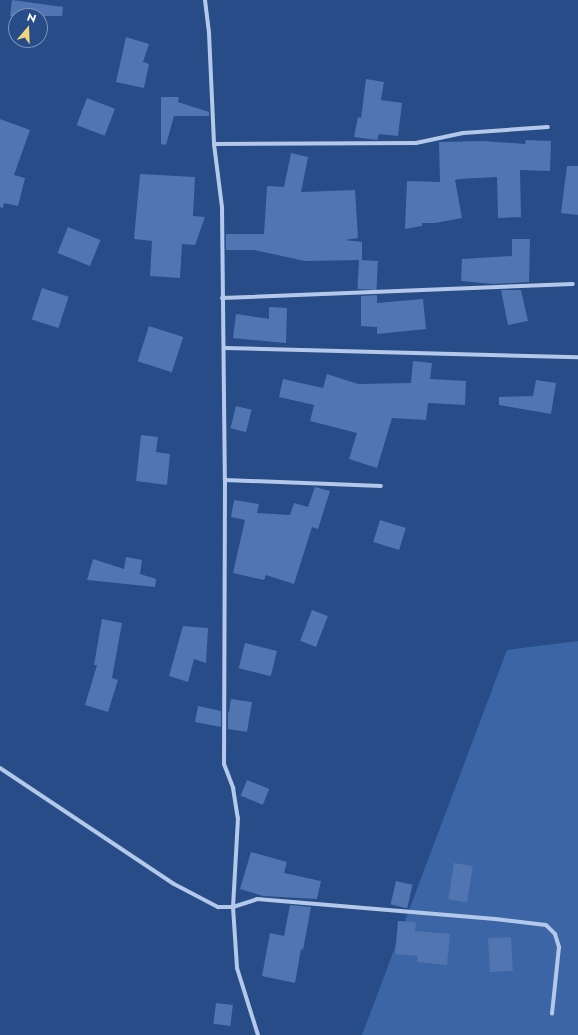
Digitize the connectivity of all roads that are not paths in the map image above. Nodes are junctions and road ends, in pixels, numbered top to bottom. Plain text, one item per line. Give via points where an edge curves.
1 (204, 0) edge
2 (548, 127) dead end
3 (214, 144) junction
4 (573, 284) dead end
5 (222, 298) junction
6 (225, 348) junction
7 (578, 357) edge
8 (225, 480) junction
9 (381, 486) dead end
10 (0, 768) edge
11 (232, 906) junction
12 (552, 1014) dead end
13 (258, 1035) edge

1 - 3 street via 209,33
2 - 3 street via 463,133 416,143
3 - 5 street via 222,207
4 - 5 street
5 - 6 street
6 - 7 street
6 - 8 street
8 - 9 street
8 - 11 street via 224,764 233,788 238,818
10 - 11 street via 174,884 218,907
11 - 12 street via 257,899 546,925 555,934 559,947
11 - 13 street via 237,968

